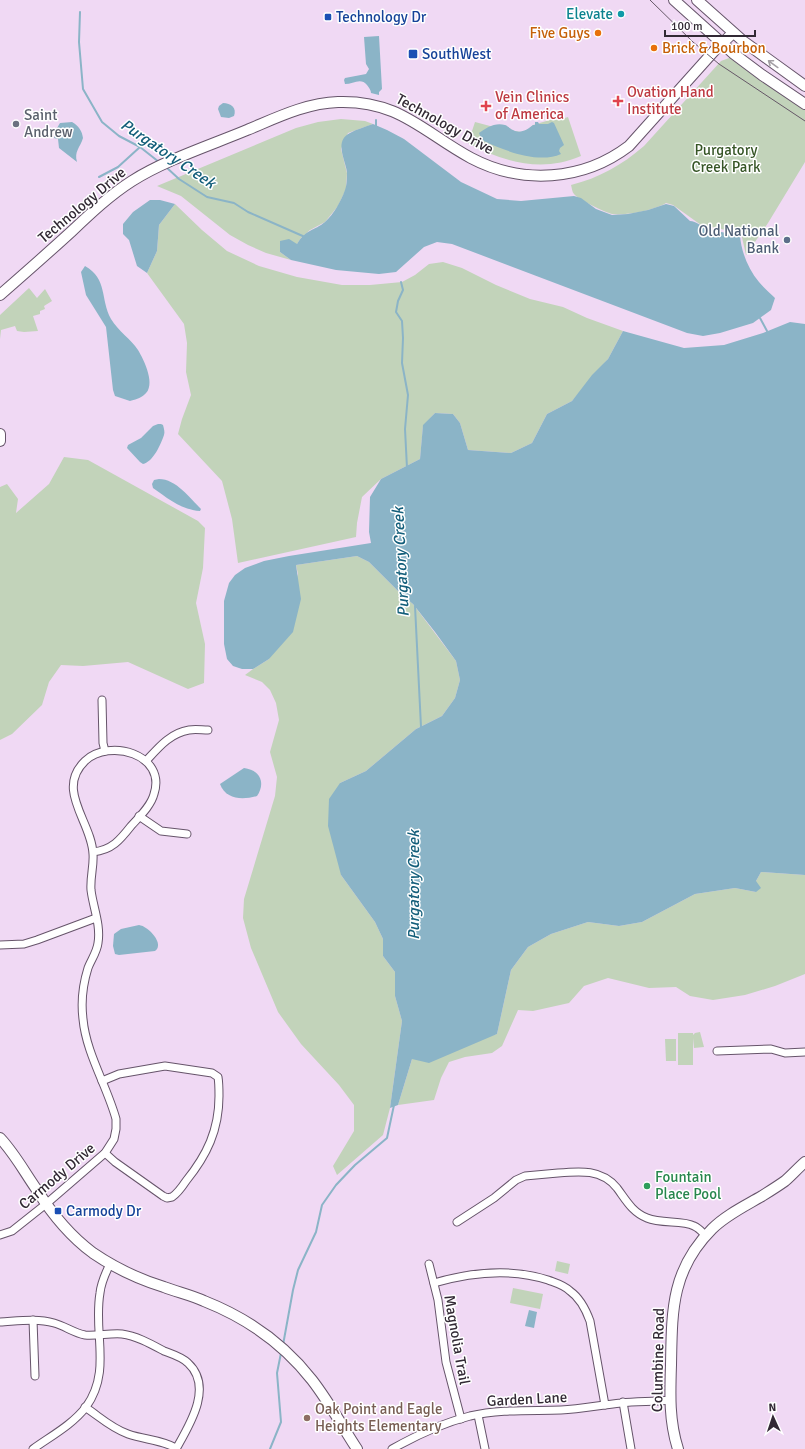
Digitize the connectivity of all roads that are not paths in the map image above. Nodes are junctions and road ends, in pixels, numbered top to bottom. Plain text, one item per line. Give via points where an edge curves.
1 (674, 0) edge
2 (697, 0) edge
3 (733, 33) junction
4 (722, 44) junction
5 (805, 86) edge
6 (805, 104) edge
7 (0, 295) edge
8 (0, 434) edge
9 (0, 441) edge
10 (102, 700) dead end
11 (208, 730) dead end
12 (105, 751) junction
13 (146, 760) junction
14 (139, 816) junction
15 (187, 834) dead end
16 (93, 852) junction
17 (96, 918) junction
18 (0, 945) edge
19 (717, 1051) dead end
20 (805, 1052) edge
21 (102, 1081) junction
22 (0, 1138) edge
23 (105, 1152) junction
24 (805, 1162) edge
25 (46, 1204) junction
26 (457, 1222) dead end
27 (0, 1235) edge
28 (706, 1236) junction
29 (110, 1264) junction
30 (429, 1264) dead end
31 (434, 1282) junction
32 (33, 1320) junction
33 (0, 1322) edge
34 (100, 1334) junction
35 (35, 1376) dead end
36 (670, 1400) junction
37 (623, 1402) junction
38 (605, 1405) junction
39 (85, 1407) junction
40 (478, 1415) junction
41 (460, 1419) junction
42 (176, 1448) edge
43 (33, 1449) edge
44 (357, 1449) edge
45 (392, 1449) edge
46 (485, 1449) edge
47 (631, 1449) edge
48 (678, 1449) edge

1 - 4 street
2 - 3 street
3 - 4 street, Technology Drive
5 -> 3 street
4 - 6 street
4 - 7 street, Technology Drive via 629,146 605,161 578,171 554,175 530,176 490,167 464,154 410,119 376,106 336,102 298,109 155,168 134,180 112,196
8 - 9 street
10 - 12 street
11 - 13 street via 188,730 178,734 168,739
12 - 13 street via 130,752
12 - 16 street via 87,759 76,772 74,780 76,808 91,837
13 - 14 street via 152,768 156,786 154,795
14 - 15 street via 161,831
14 - 16 street via 115,844
16 - 17 street, Carmody Drive via 91,878
17 - 18 street via 24,944
17 - 21 street, Carmody Drive via 98,944 88,970 82,1001 83,1019 90,1048
19 - 20 street via 771,1049 785,1053
21 - 23 street, Carmody Drive via 116,1119 114,1139
21 - 23 street via 119,1074 166,1066 212,1073 219,1081 216,1124 208,1149 198,1167 172,1197 163,1196
22 - 25 street via 22,1166
23 - 25 street, Carmody Drive
24 - 28 street, Columbine Road via 786,1180 724,1218
25 - 27 street, Carmody Drive via 12,1231
25 - 29 street via 75,1238
26 - 28 street via 525,1176 588,1172 608,1180 628,1204 644,1216 662,1222 690,1224
28 - 36 street, Columbine Road via 682,1274 675,1295 671,1323
29 - 34 street via 100,1294
29 - 44 street via 146,1281 204,1300 267,1334 312,1380
30 - 31 street, Magnolia Trail
31 - 38 street via 480,1273 505,1273 538,1277 562,1285 571,1291 586,1310 590,1321
31 - 41 street, Magnolia Trail via 446,1362
32 - 33 street
32 - 34 street via 57,1324 86,1335
32 - 35 street
34 - 39 street via 99,1377 96,1389
34 - 42 street via 123,1334 134,1337 182,1359 193,1368 199,1382 199,1398 187,1431
36 - 37 street, Garden Lane
36 - 48 street, Columbine Road via 672,1426
37 - 38 street, Garden Lane
37 - 47 street
38 - 40 street, Garden Lane
39 - 42 street via 116,1429
39 - 43 street via 69,1424
40 - 41 street, Garden Lane
40 - 46 street
41 - 45 street, Garden Lane via 429,1430

